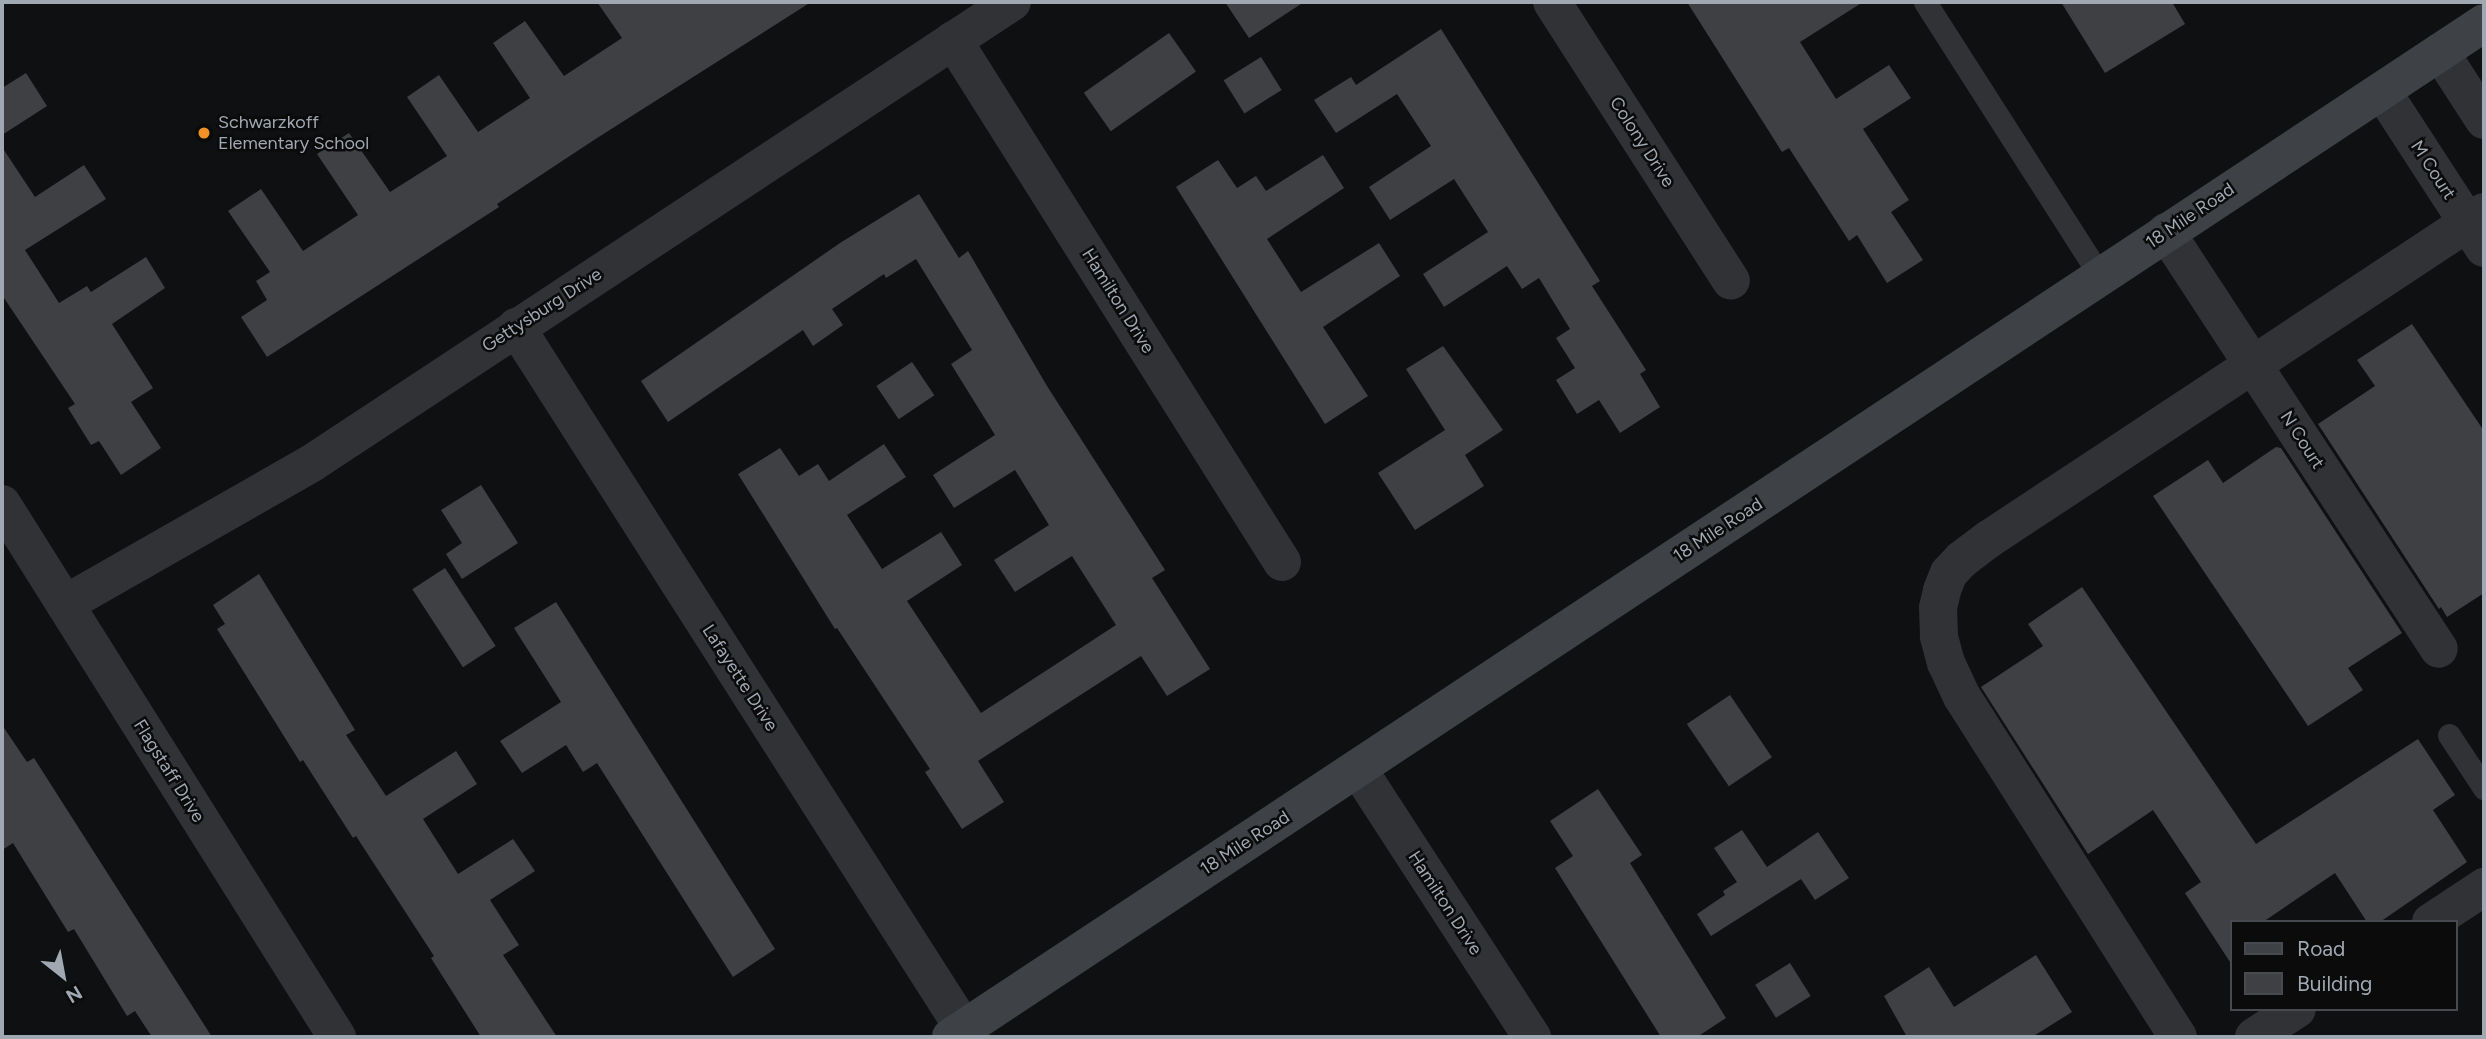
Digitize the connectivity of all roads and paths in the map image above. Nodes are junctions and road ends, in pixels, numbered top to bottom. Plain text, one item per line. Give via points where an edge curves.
1 (1012, 2) edge
2 (1552, 2) edge
3 (1925, 2) edge
4 (2484, 23) edge
5 (953, 40) junction
6 (2440, 52) junction
7 (2382, 91) junction
8 (2484, 120) edge
9 (2479, 228) edge
10 (2165, 232) junction
11 (2101, 277) junction
12 (1731, 281) dead end
13 (516, 327) junction
14 (2252, 365) junction
15 (2, 504) edge
16 (1282, 562) dead end
17 (65, 604) junction
18 (2439, 649) dead end
19 (2449, 735) dead end
20 (1358, 769) junction
21 (2484, 788) edge
22 (2484, 887) edge
23 (2434, 920) edge
24 (2294, 1011) edge
25 (957, 1033) edge
26 (337, 1037) edge
27 (1532, 1037) edge
28 (2178, 1037) edge
29 (2254, 1037) edge

1 - 5 street, Gettysburg Drive
2 - 12 street, Colony Drive
3 - 11 lane
4 - 6 street, 18 Mile Road
5 - 13 street, Gettysburg Drive
5 - 16 street, Hamilton Drive
6 - 7 street, 18 Mile Road
6 - 8 street
7 - 9 street, M Court
7 - 10 street, 18 Mile Road
9 - 14 street
10 - 11 street, 18 Mile Road
10 - 14 street, N Court
11 - 20 street, 18 Mile Road
13 - 17 street, Gettysburg Drive via 300,470
13 - 25 street, Lafayette Drive
14 - 18 street, N Court
14 - 28 street via 1970,552 1949,573 1938,608 1946,663 1962,697
15 - 17 street, Flagstaff Drive
17 - 26 street, Flagstaff Drive
19 - 21 lane
20 - 25 street, 18 Mile Road
20 - 27 street, Hamilton Drive
22 - 23 street
24 - 29 street

